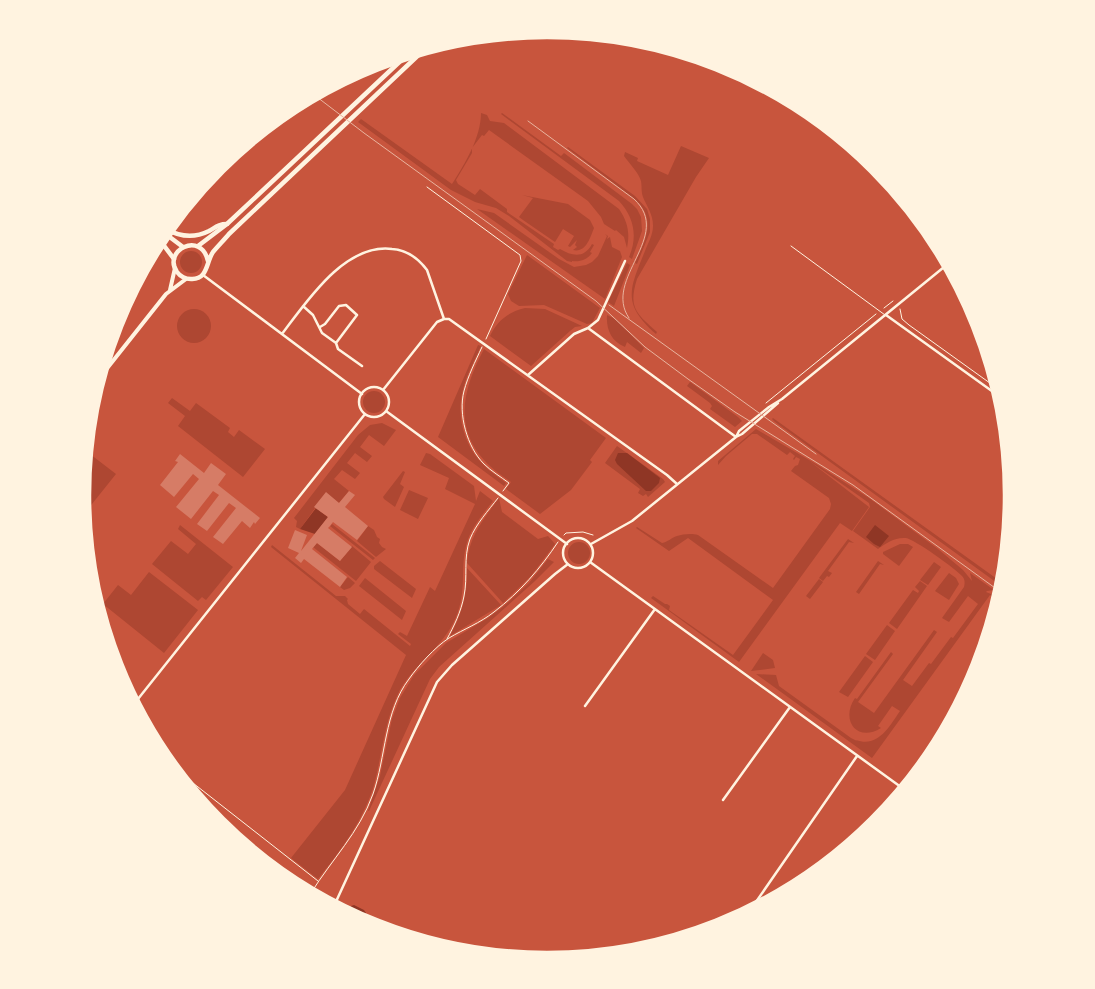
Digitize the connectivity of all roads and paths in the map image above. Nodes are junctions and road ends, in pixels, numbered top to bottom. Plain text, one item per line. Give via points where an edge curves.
1 (416, 57) edge
2 (399, 63) edge
3 (427, 187) dead end
4 (227, 224) junction
5 (174, 233) edge
6 (170, 238) edge
7 (198, 246) junction
8 (791, 246) dead end
9 (164, 247) edge
10 (183, 247) junction
11 (174, 258) junction
12 (208, 261) junction
13 (625, 261) dead end
14 (944, 267) edge
15 (175, 268) junction
16 (203, 275) junction
17 (186, 279) junction
18 (170, 290) junction
19 (893, 301) dead end
20 (303, 306) junction
21 (884, 308) dead end
22 (900, 310) dead end
23 (876, 314) dead end
24 (886, 315) junction
25 (444, 319) junction
26 (320, 327) junction
27 (588, 328) junction
28 (282, 334) junction
29 (336, 343) junction
30 (484, 343) junction
31 (362, 366) dead end
32 (109, 367) edge
33 (528, 375) junction
34 (991, 385) edge
35 (383, 390) junction
36 (993, 393) edge
37 (362, 394) junction
38 (766, 403) dead end
39 (386, 411) junction
40 (365, 414) junction
41 (736, 437) junction
42 (677, 484) junction
43 (500, 495) junction
44 (593, 535) dead end
45 (560, 540) junction
46 (566, 544) junction
47 (590, 544) junction
48 (590, 562) junction
49 (568, 564) junction
50 (655, 609) junction
51 (447, 639) dead end
52 (139, 698) edge
53 (585, 706) dead end
54 (790, 707) junction
55 (857, 756) junction
56 (194, 784) edge
57 (899, 786) edge
58 (723, 800) dead end
59 (318, 882) dead end
60 (337, 900) edge
61 (757, 900) edge

1 - 12 main road via 229,234
2 - 4 main road
3 - 30 path via 520,255 517,270
4 - 5 main road via 189,236
4 - 7 main road
6 - 10 main road
7 - 10 main road
7 - 12 main road
8 - 24 lane
9 - 11 main road
10 - 11 main road
11 - 15 main road
12 - 16 main road
13 - 27 street via 598,320
14 - 24 street
15 - 17 main road
15 - 18 main road
16 - 17 main road
16 - 28 street
17 - 18 main road
18 - 32 main road
19 - 21 path
20 - 25 street via 346,263 363,254 390,248 413,256 427,270
20 - 26 street
20 - 28 street
22 - 34 path via 902,319 909,325
23 - 38 path
24 - 36 street
24 - 41 street
25 - 30 street via 456,323
25 - 35 street via 434,326
26 - 29 street via 322,333
26 - 29 street via 339,306 346,305 357,315
27 - 33 street via 574,334
27 - 41 street
28 - 37 street
29 - 31 street via 338,349
30 - 33 street
30 - 43 path via 463,393 464,426 483,463 508,483
33 - 42 street
35 - 37 street via 370,388
35 - 39 street via 388,398
37 - 40 street via 359,402
39 - 40 street via 378,416
39 - 43 street
40 - 52 street
41 - 42 street
42 - 47 street via 632,521
43 - 45 street
43 - 51 path via 470,540 461,610
44 - 45 path via 566,533
45 - 46 street
46 - 47 street via 579,538
46 - 49 street via 564,556
47 - 48 street via 593,555
48 - 49 street via 582,567
48 - 50 street
49 - 60 street via 437,682
50 - 53 street
50 - 54 street
54 - 55 street
54 - 58 street
55 - 57 street
55 - 61 street
56 - 59 path

